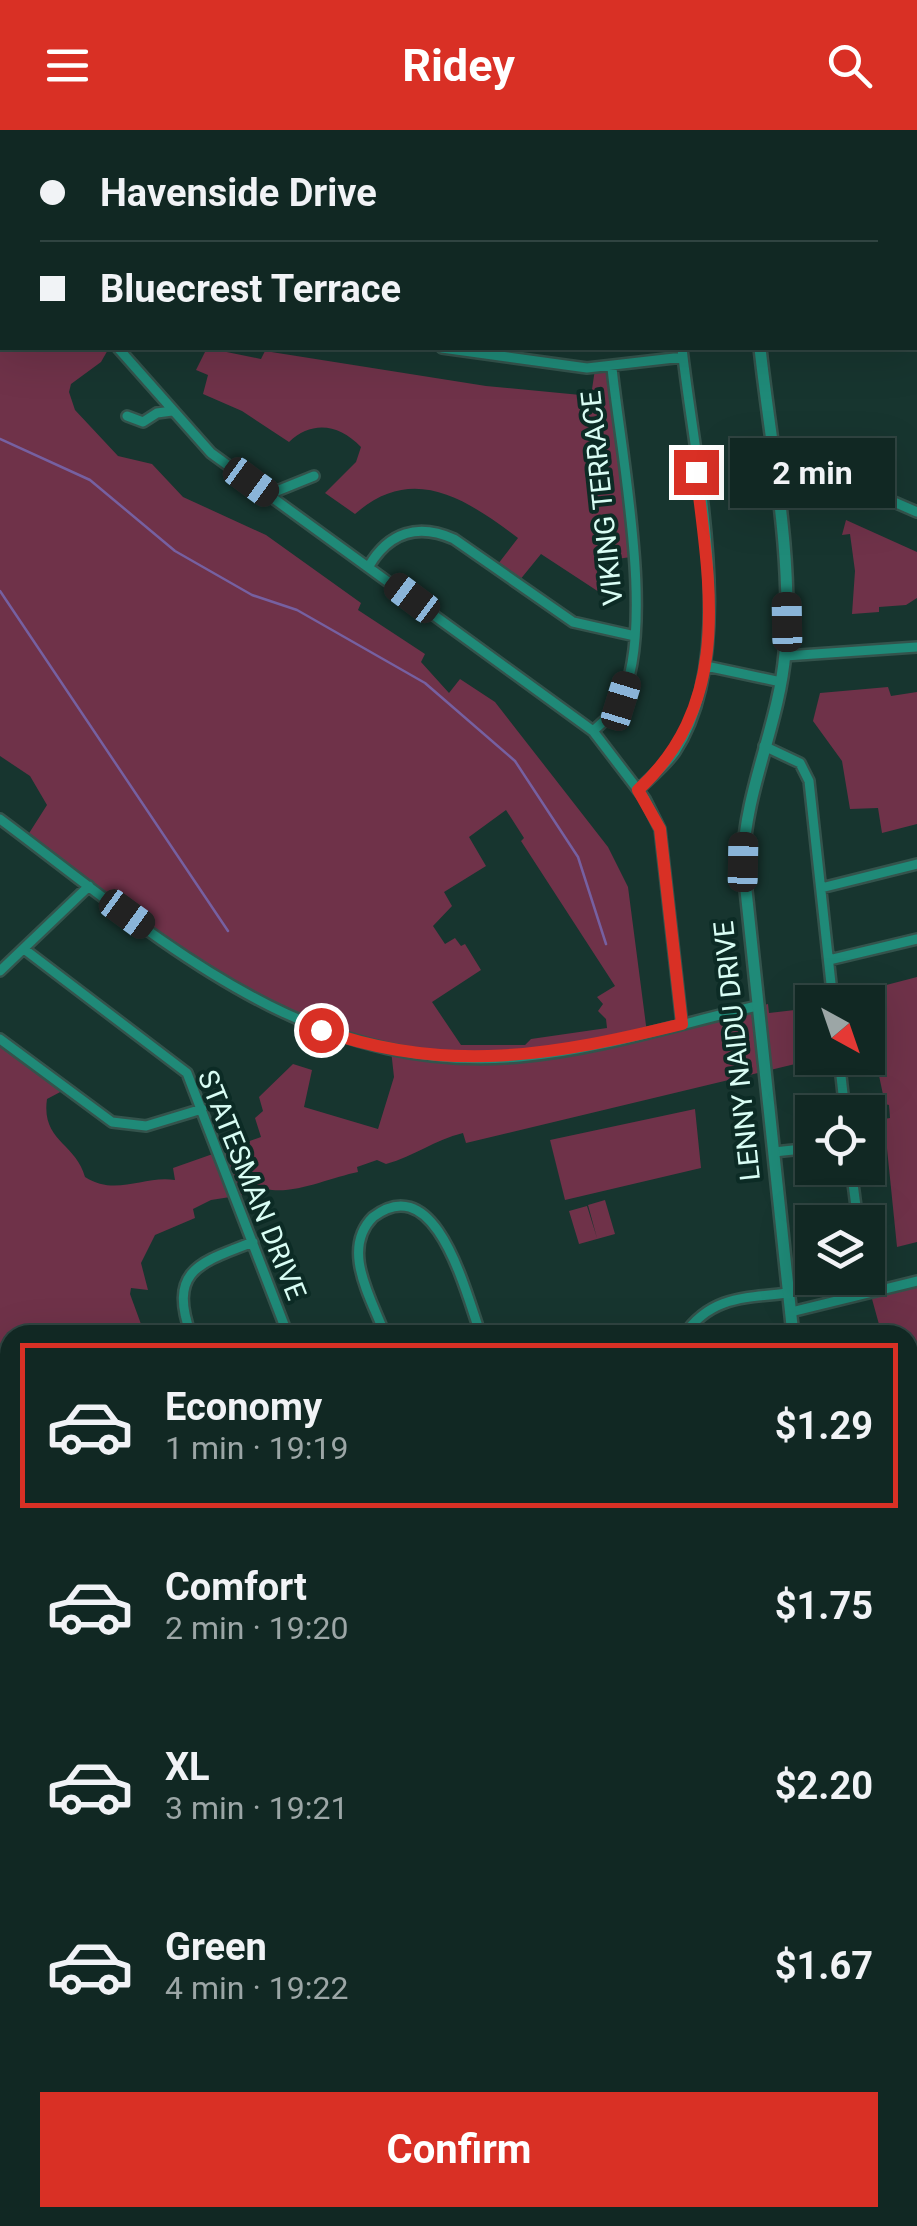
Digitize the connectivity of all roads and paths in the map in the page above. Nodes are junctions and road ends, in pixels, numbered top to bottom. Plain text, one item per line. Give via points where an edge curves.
1 (120, 350) edge
2 (456, 350) edge
3 (760, 350) edge
4 (682, 352) edge
5 (612, 368) junction
6 (172, 411) junction
7 (127, 416) dead end
8 (772, 460) junction
9 (314, 476) dead end
10 (267, 494) junction
11 (917, 512) edge
12 (369, 566) junction
13 (634, 636) junction
14 (917, 647) edge
15 (785, 656) junction
16 (706, 666) junction
17 (781, 682) junction
18 (593, 732) junction
19 (764, 746) junction
20 (638, 790) junction
21 (0, 819) edge
22 (917, 864) edge
23 (89, 886) junction
24 (821, 888) junction
25 (917, 939) edge
26 (24, 949) junction
27 (829, 960) junction
28 (0, 971) edge
29 (831, 985) edge
30 (757, 1006) junction
31 (682, 1024) junction
32 (0, 1040) edge
33 (202, 1108) junction
34 (795, 1150) edge
35 (774, 1152) junction
36 (253, 1242) junction
37 (917, 1281) edge
38 (885, 1289) edge
39 (788, 1293) junction
40 (859, 1295) edge
41 (791, 1312) junction
42 (188, 1325) edge
43 (284, 1325) edge
44 (381, 1325) edge
45 (477, 1325) edge
46 (692, 1325) edge
47 (793, 1325) edge

1 - 6 street
2 - 5 street
3 - 8 street, LENNY NAIDU DRIVE
4 - 5 street
4 - 16 street via 709,594
5 - 13 street, VIKING TERRACE via 637,609
6 - 7 street via 144,422
6 - 10 street via 211,453
8 - 11 street via 813,467
8 - 15 street, LENNY NAIDU DRIVE
9 - 10 street
10 - 12 street
12 - 13 street via 400,534 433,531 573,622
12 - 18 street
13 - 18 street, VIKING TERRACE via 621,701
14 - 15 street
15 - 17 street, LENNY NAIDU DRIVE
16 - 17 street
16 - 20 street via 680,743
17 - 19 street, LENNY NAIDU DRIVE
18 - 20 street
19 - 24 street via 792,758 808,775
19 - 30 street, LENNY NAIDU DRIVE via 744,840
20 - 31 street via 660,829
21 - 23 street
22 - 24 street
23 - 26 street
23 - 31 street via 240,993 358,1042 434,1056 502,1058 569,1051
24 - 27 street
25 - 27 street
26 - 28 street
26 - 33 street, STATESMAN DRIVE via 180,1067
27 - 29 street
30 - 31 street
30 - 35 street, LENNY NAIDU DRIVE
32 - 33 street via 112,1122 146,1126
33 - 36 street, STATESMAN DRIVE
34 - 35 street
35 - 39 street, LENNY NAIDU DRIVE
36 - 42 street via 201,1264 186,1280 182,1302
36 - 43 street, STATESMAN DRIVE
37 - 38 street
39 - 41 street, LENNY NAIDU DRIVE
39 - 46 street via 717,1302
40 - 41 street
41 - 47 street, LENNY NAIDU DRIVE
44 - 45 street via 358,1247 373,1217 404,1208 427,1215 438,1228

